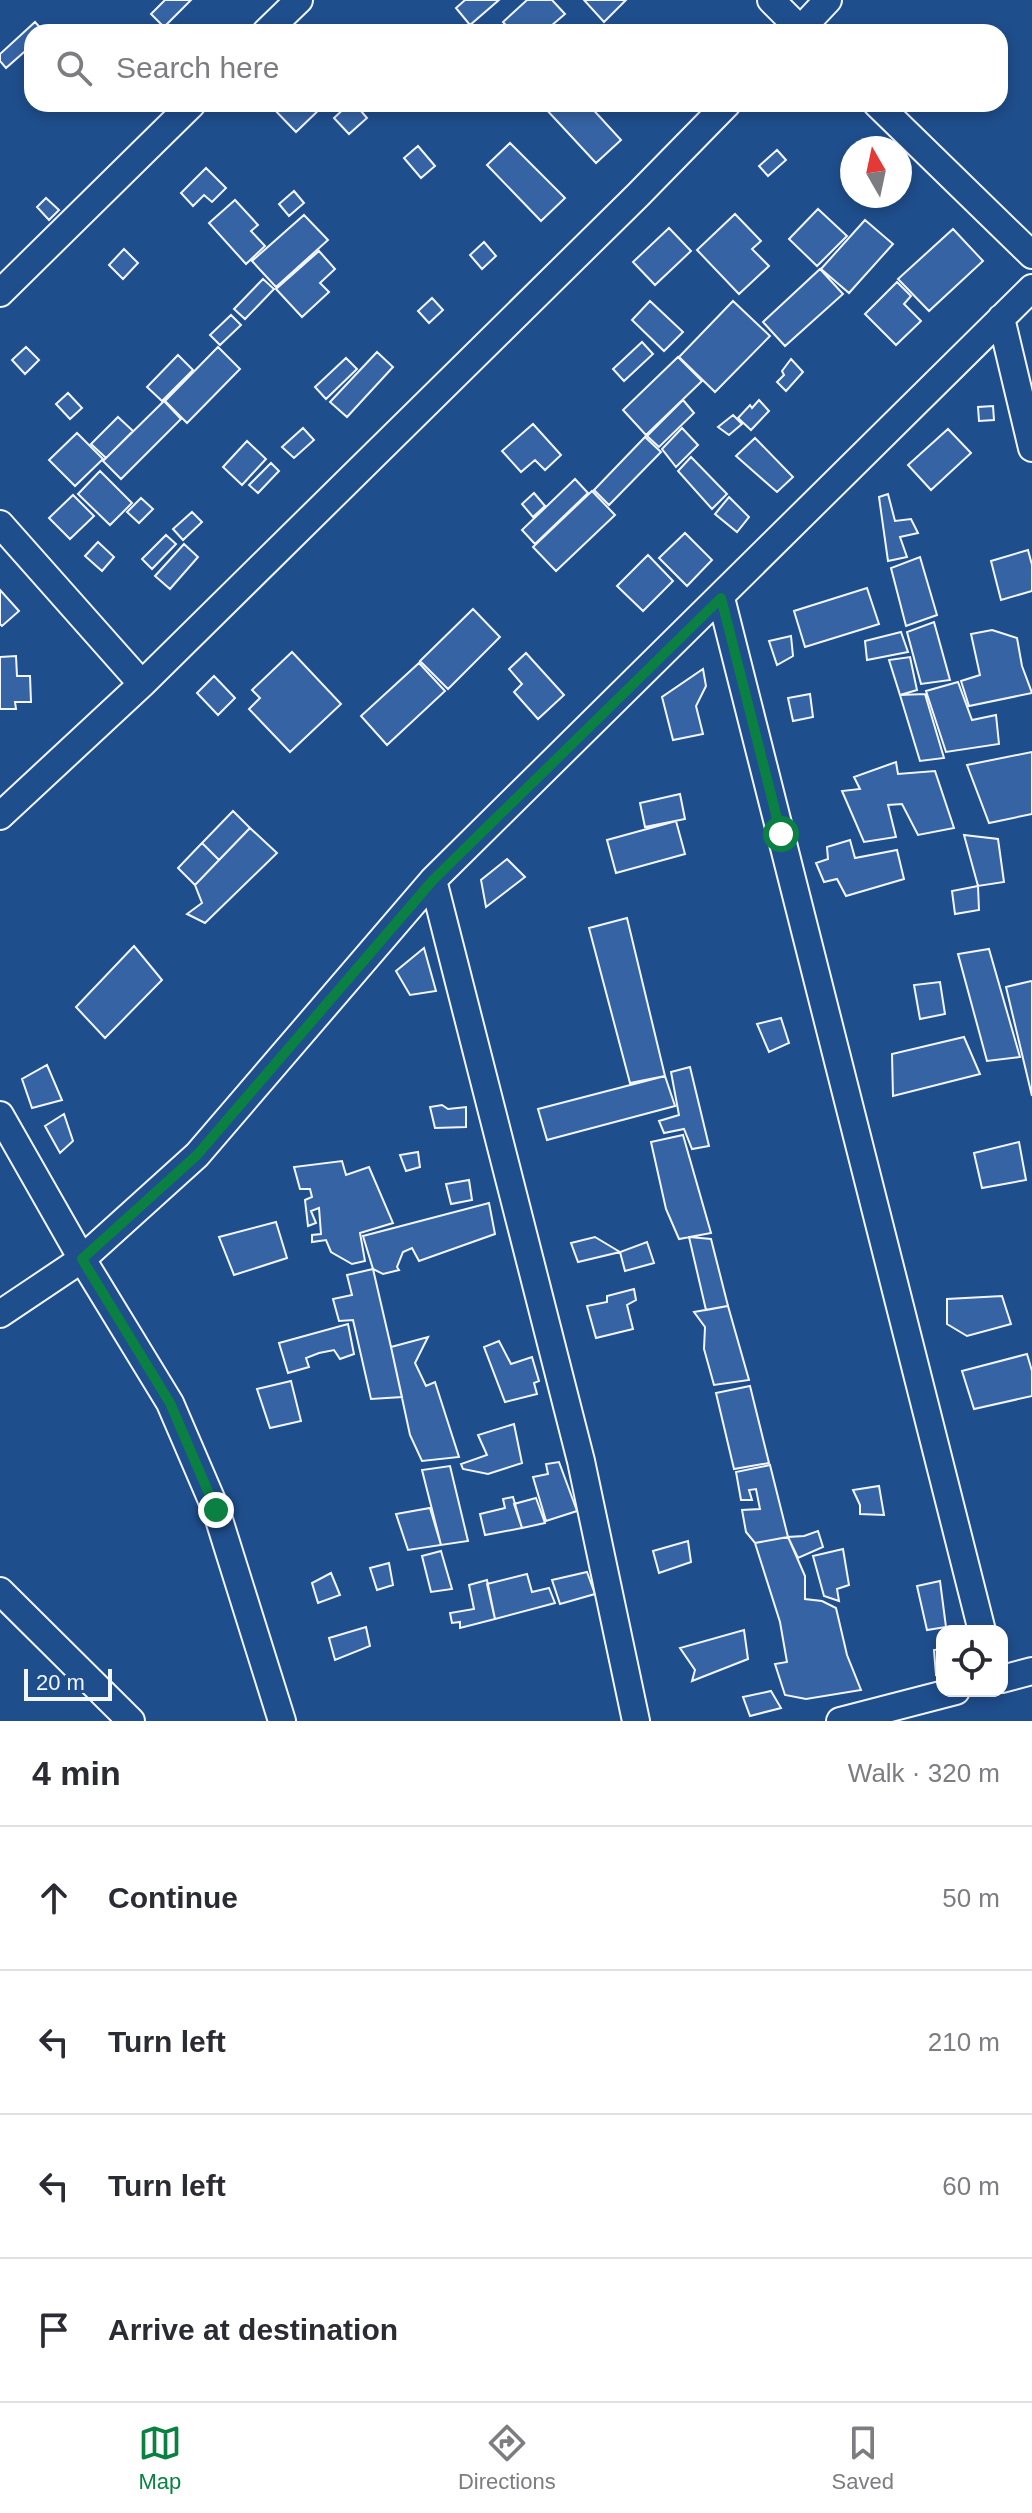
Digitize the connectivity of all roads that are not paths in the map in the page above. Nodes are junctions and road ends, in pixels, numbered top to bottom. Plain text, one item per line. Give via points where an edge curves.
1 (771, 0) edge
2 (828, 0) edge
3 (793, 24) edge
4 (806, 24) edge
5 (184, 112) edge
6 (719, 112) edge
7 (885, 112) edge
8 (1032, 255) edge
9 (1032, 288) edge
10 (0, 293) edge
11 (1001, 318) junction
12 (1032, 448) edge
13 (0, 524) edge
14 (721, 598) junction
15 (142, 684) junction
16 (0, 816) edge
17 (433, 880) junction
18 (0, 1115) edge
19 (82, 1259) junction
20 (0, 1314) edge
21 (0, 1591) edge
22 (980, 1625) edge
23 (1032, 1671) edge
24 (1008, 1677) edge
25 (936, 1696) edge
26 (131, 1721) edge
27 (282, 1721) edge
28 (636, 1721) edge
29 (840, 1721) edge

1 - 3 street
2 - 4 street
5 - 10 street
6 - 15 street
7 - 8 street
9 - 11 street
11 - 12 street
11 - 14 street
13 - 15 street
14 - 17 street
14 - 22 street
15 - 16 street
17 - 19 street via 197,1155
17 - 28 street via 581,1461
18 - 19 street
19 - 20 street
19 - 27 street via 170,1403 220,1523
21 - 26 street
23 - 24 street
25 - 29 street

